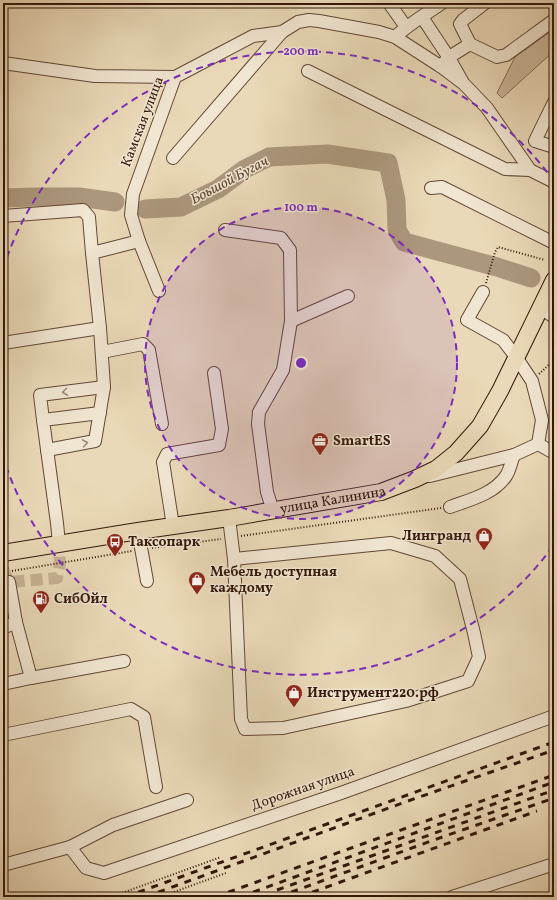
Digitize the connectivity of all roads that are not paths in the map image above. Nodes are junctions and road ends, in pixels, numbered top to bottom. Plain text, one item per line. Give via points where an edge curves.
1 (389, 3) edge
2 (442, 3) edge
3 (485, 3) edge
4 (422, 17) junction
5 (554, 20) edge
6 (406, 27) junction
7 (282, 32) junction
8 (395, 37) junction
9 (470, 44) junction
10 (449, 58) junction
11 (3, 63) edge
12 (440, 66) junction
13 (308, 71) dead end
14 (175, 77) junction
15 (464, 84) junction
16 (554, 102) edge
17 (535, 141) junction
18 (554, 147) edge
19 (173, 158) dead end
20 (523, 158) junction
21 (530, 170) junction
22 (554, 182) edge
23 (431, 188) dead end
24 (3, 216) edge
25 (225, 230) dead end
26 (139, 241) junction
27 (554, 243) edge
28 (92, 253) junction
29 (554, 280) edge
30 (485, 288) road end
31 (159, 291) dead end
32 (348, 296) dead end
33 (540, 308) junction
34 (554, 317) edge
35 (291, 321) junction
36 (100, 328) junction
37 (3, 343) edge
38 (102, 352) junction
39 (516, 357) junction
40 (214, 373) dead end
41 (104, 387) junction
42 (100, 413) junction
43 (43, 420) junction
44 (162, 424) dead end
45 (538, 444) junction
46 (47, 450) junction
47 (554, 453) edge
48 (514, 455) junction
49 (415, 479) junction
50 (450, 507) road end
51 (272, 511) junction
52 (229, 518) junction
53 (173, 526) junction
54 (138, 530) junction
55 (59, 544) junction
56 (3, 552) edge
57 (234, 560) junction
58 (7, 578) road end
59 (147, 581) dead end
60 (16, 622) junction
61 (3, 628) edge
62 (124, 661) dead end
63 (31, 678) junction
64 (3, 684) edge
65 (554, 716) edge
66 (3, 735) edge
67 (156, 787) dead end
68 (188, 800) dead end
69 (70, 847) junction
70 (554, 864) edge
71 (3, 865) edge
72 (452, 897) edge

1 - 6 street
2 - 4 street
3 - 9 street via 460,24
4 - 6 street
4 - 10 street
5 - 9 street via 501,57
6 - 8 street
7 - 8 street, Камская улица via 298,22 314,20
7 - 14 street, Камская улица via 253,36
7 - 19 street
8 - 12 street, Камская улица
9 - 10 street
10 - 12 street
10 - 15 street
11 - 14 street via 95,76
12 - 15 street, Камская улица
13 - 21 street via 505,169
14 - 26 street, Камская улица via 133,194 131,215
15 - 20 street, Камская улица via 487,108
16 - 17 street
17 - 18 street
17 - 20 street
20 - 21 street, Камская улица
21 - 22 street
23 - 27 street via 442,188
24 - 28 street via 82,210 89,217
25 - 35 street via 281,238 290,250
26 - 28 street
26 - 31 street, Камская улица
28 - 36 street
29 - 33 main road, улица Калинина
30 - 39 street via 467,320 504,340
32 - 35 street
33 - 34 street
33 - 39 main road, улица Калинина
35 - 51 street via 283,370 258,418 267,492
36 - 37 street
36 - 38 street
38 - 41 street
38 - 44 street via 143,344 149,350
39 - 45 street via 532,381 542,420
39 - 49 main road, улица Калинина via 480,426 456,453 436,469
40 - 53 street via 222,429 219,445 167,454 163,462
41 - 42 street
41 -> 43 street via 40,395
42 - 43 street
46 -> 42 street via 95,441
43 - 46 street
45 - 47 street
45 - 48 street
46 - 55 street
48 - 49 street
48 - 50 street via 506,476 496,486 480,496
49 - 51 main road, улица Калинина via 381,492
51 - 52 main road, улица Калинина
52 - 53 main road, улица Калинина
52 - 57 street
53 - 54 main road, улица Калинина
54 - 55 main road, улица Калинина
54 - 59 street
55 - 56 main road, улица Калинина
57 - 57 street via 241,719 245,729 283,728 406,701 468,681 480,657 460,578 435,556 391,543
58 - 60 street
60 - 61 street
60 - 63 street
62 - 63 street
63 - 64 street
65 - 69 street, Дорожная улица via 341,793 104,873 86,868
66 - 67 street via 131,709 144,717
68 - 69 street via 113,825
69 - 71 street
70 - 72 street

